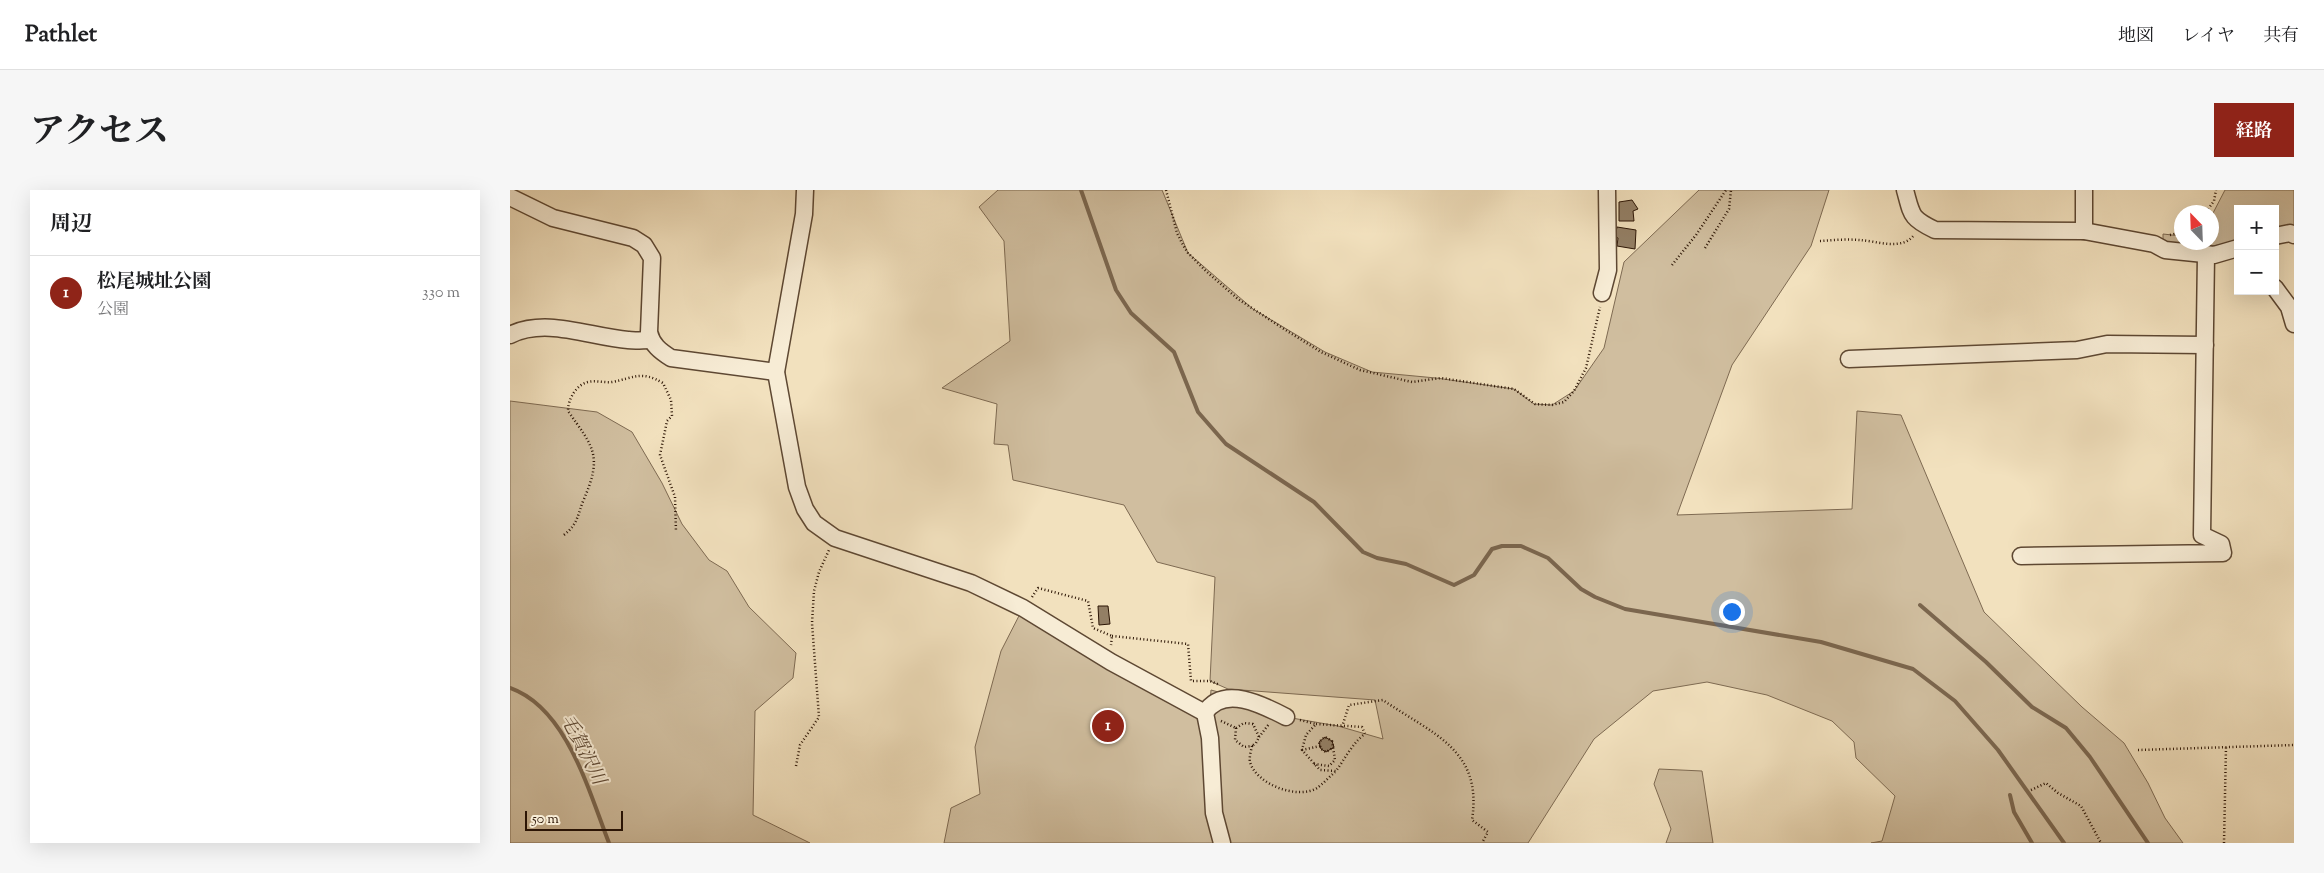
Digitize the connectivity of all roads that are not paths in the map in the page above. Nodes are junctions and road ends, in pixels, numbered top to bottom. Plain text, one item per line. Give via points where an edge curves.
1 (805, 190) edge
2 (1607, 190) edge
3 (1905, 190) edge
4 (2084, 190) edge
5 (510, 197) edge
6 (2084, 231) junction
7 (2279, 235) edge
8 (2294, 235) edge
9 (2234, 250) edge
10 (2206, 254) junction
11 (1602, 293) road end
12 (2279, 293) edge
13 (2294, 324) edge
14 (510, 335) edge
15 (651, 340) junction
16 (2205, 345) junction
17 (1849, 359) dead end
18 (776, 372) junction
19 (2021, 556) dead end
20 (1205, 713) junction
21 (1286, 717) dead end
22 (1222, 843) edge

1 - 18 street via 804,214
2 - 11 street via 1608,270
3 - 6 street via 1911,214 1936,230
4 - 6 street
5 - 15 street via 553,218 633,238 644,245 652,258
6 - 10 street via 2154,244 2165,250
7 - 8 street
9 - 10 street via 2224,254
10 - 16 street
12 - 13 street via 2289,306
14 - 15 street via 531,328
15 - 18 street via 672,358
16 - 17 street via 2107,344 2077,350
16 - 19 street via 2202,535 2221,544 2223,553
18 - 20 street via 797,487 814,523 835,538 971,583 1023,608 1111,662
20 - 21 street via 1218,700 1244,699
20 - 22 street via 1210,738 1214,813

